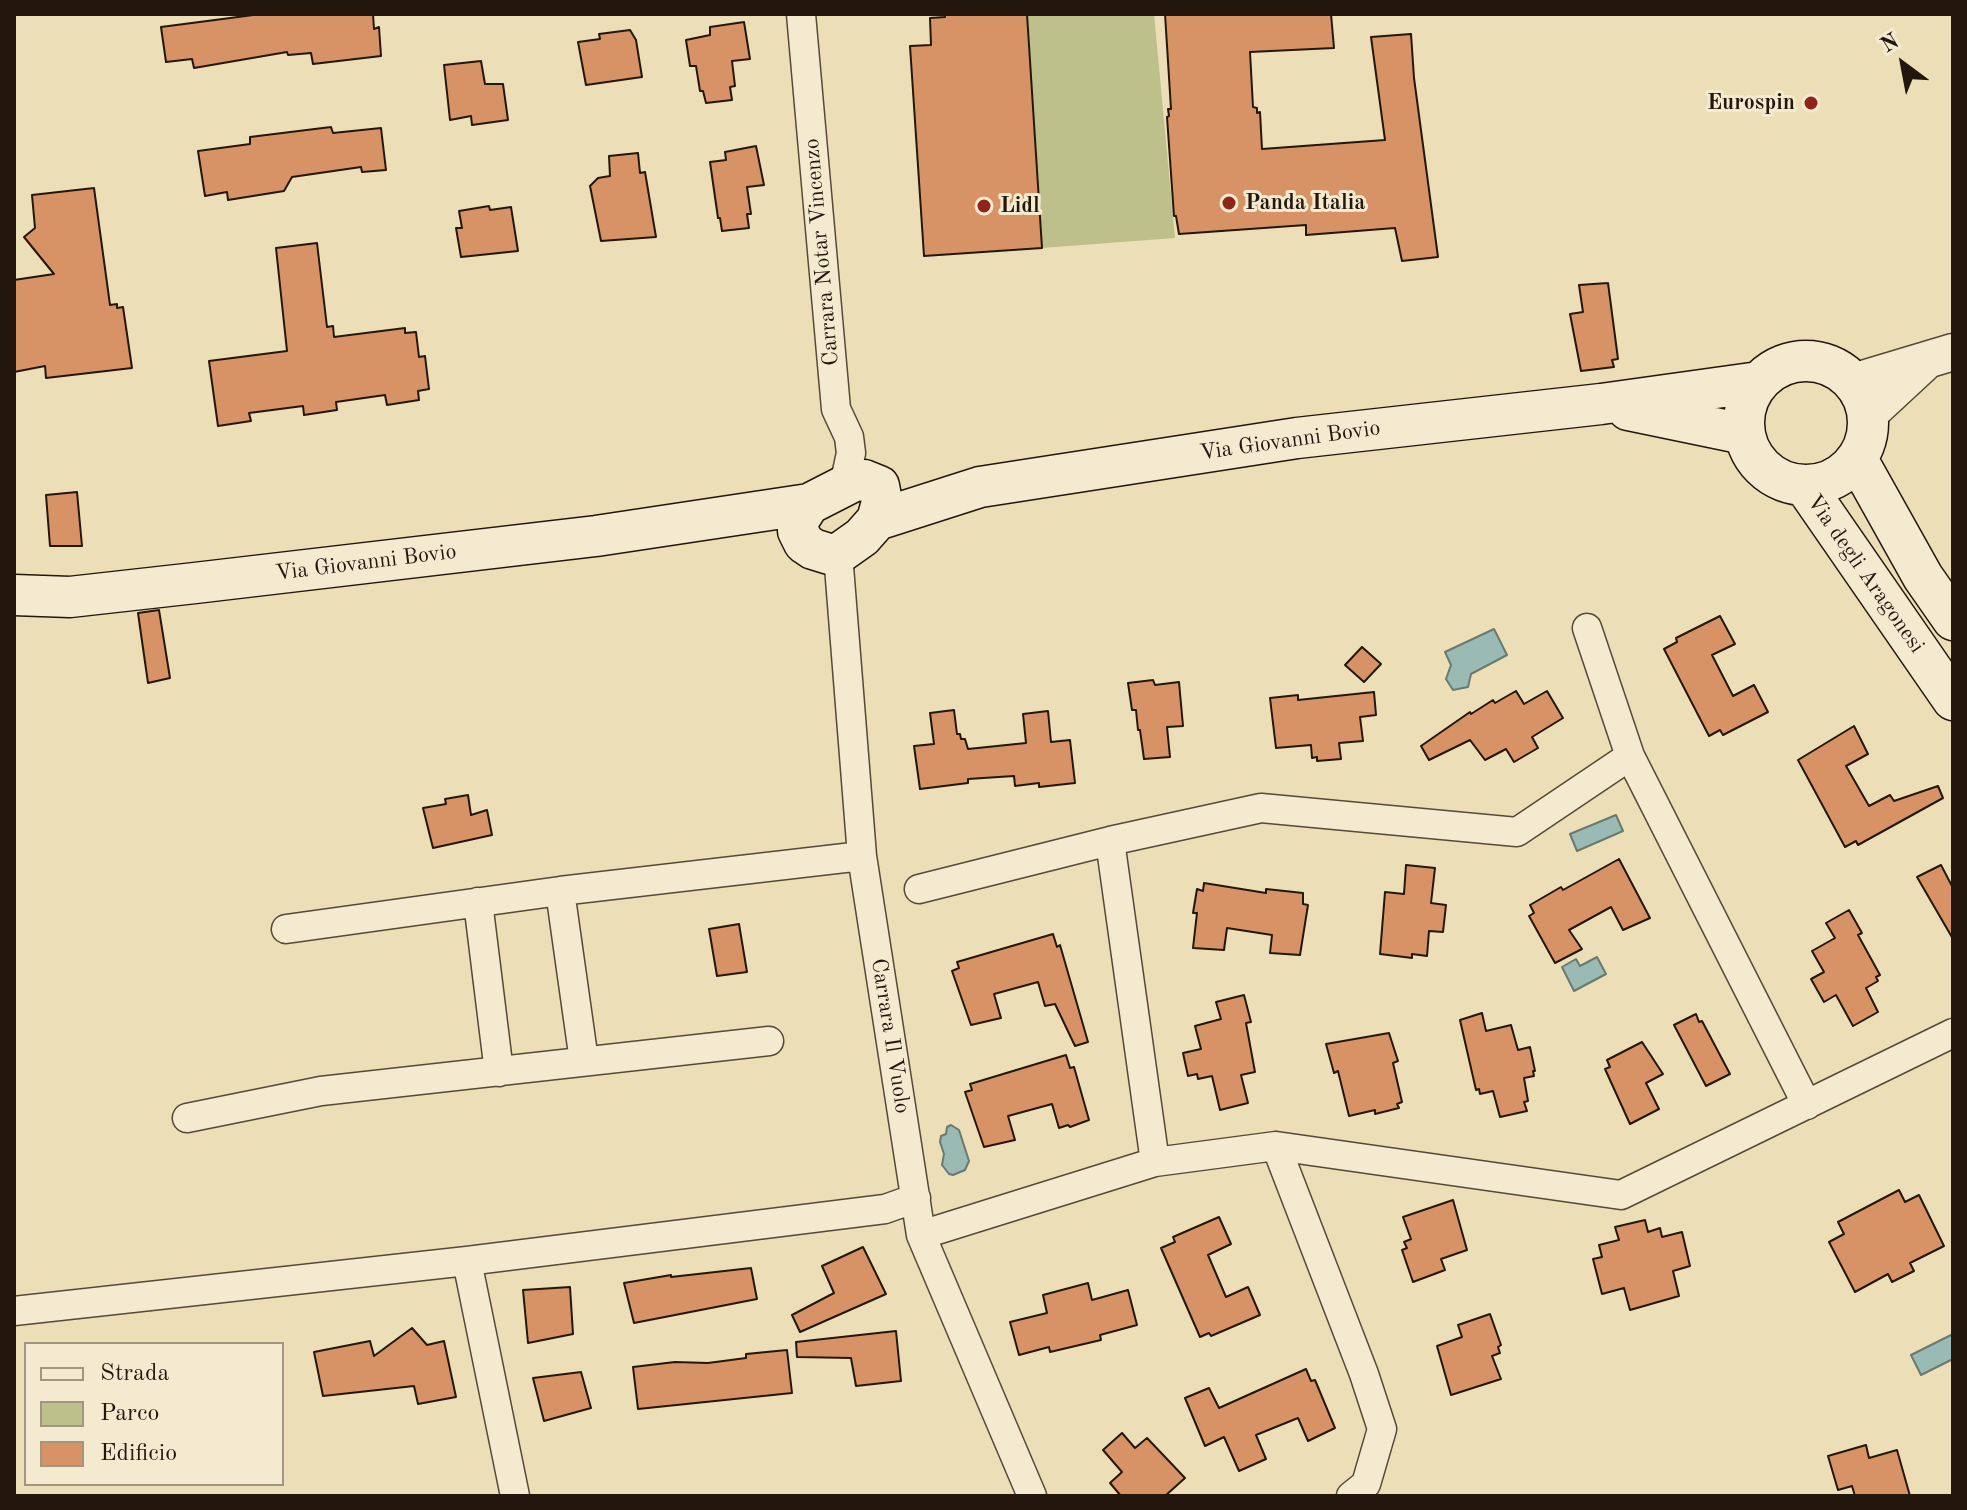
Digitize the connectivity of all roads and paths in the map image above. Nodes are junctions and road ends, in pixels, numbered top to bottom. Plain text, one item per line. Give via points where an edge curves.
1 (801, 14) edge
2 (1941, 355) edge
3 (1759, 382) junction
4 (1860, 399) junction
5 (1601, 404) junction
6 (1744, 434) junction
7 (1857, 459) junction
8 (1805, 486) junction
9 (867, 497) junction
10 (817, 534) junction
11 (14, 595) edge
12 (1953, 620) edge
13 (1587, 628) dead end
14 (1953, 700) edge
15 (1630, 756) junction
16 (1110, 841) junction
17 (862, 856) junction
18 (919, 889) dead end
19 (560, 891) junction
20 (478, 902) junction
21 (286, 929) dead end
22 (1953, 1033) edge
23 (769, 1041) dead end
24 (584, 1061) junction
25 (499, 1072) junction
26 (1807, 1105) junction
27 (187, 1118) dead end
28 (1276, 1146) junction
29 (1155, 1162) junction
30 (916, 1198) junction
31 (921, 1235) junction
32 (467, 1261) junction
33 (14, 1311) edge
34 (515, 1496) edge
35 (1032, 1496) edge
36 (1351, 1496) edge

1 - 9 street, Carrara Notar Vincenzo via 836,409
2 - 4 street
3 - 4 main road, Via Giovanni Bovio via 1775,368 1816,362 1836,369
3 - 5 main road, Via Giovanni Bovio
3 - 6 main road via 1745,406
4 - 7 main road via 1868,431
5 - 6 main road, Via Giovanni Bovio
5 - 9 main road, Via Giovanni Bovio via 1297,438 980,487
6 - 8 main road via 1765,471
7 - 8 main road via 1843,474
7 - 12 main road, Via degli Aragonesi
8 - 14 main road, Via degli Aragonesi
9 - 10 main road
9 - 10 main road via 862,537
10 - 11 main road, Via Giovanni Bovio via 717,519 70,597
10 - 17 street, Carrara Il Vuolo
13 - 15 street
15 - 16 street via 1517,832 1261,808
15 - 26 street
16 - 18 street
16 - 29 street
17 - 19 street
17 - 30 street, Carrara Il Vuolo
19 - 20 street
19 - 24 street
20 - 21 street
20 - 25 street
22 - 26 street
23 - 24 street
24 - 25 street
25 - 27 street via 321,1091
26 - 28 street via 1621,1195
28 - 29 street
28 - 36 street via 1382,1429 1366,1484
29 - 31 street
30 - 31 street, Carrara Il Vuolo
30 - 32 street via 885,1209
31 - 35 street, Carrara Il Vuolo
32 - 33 street
32 - 34 street

